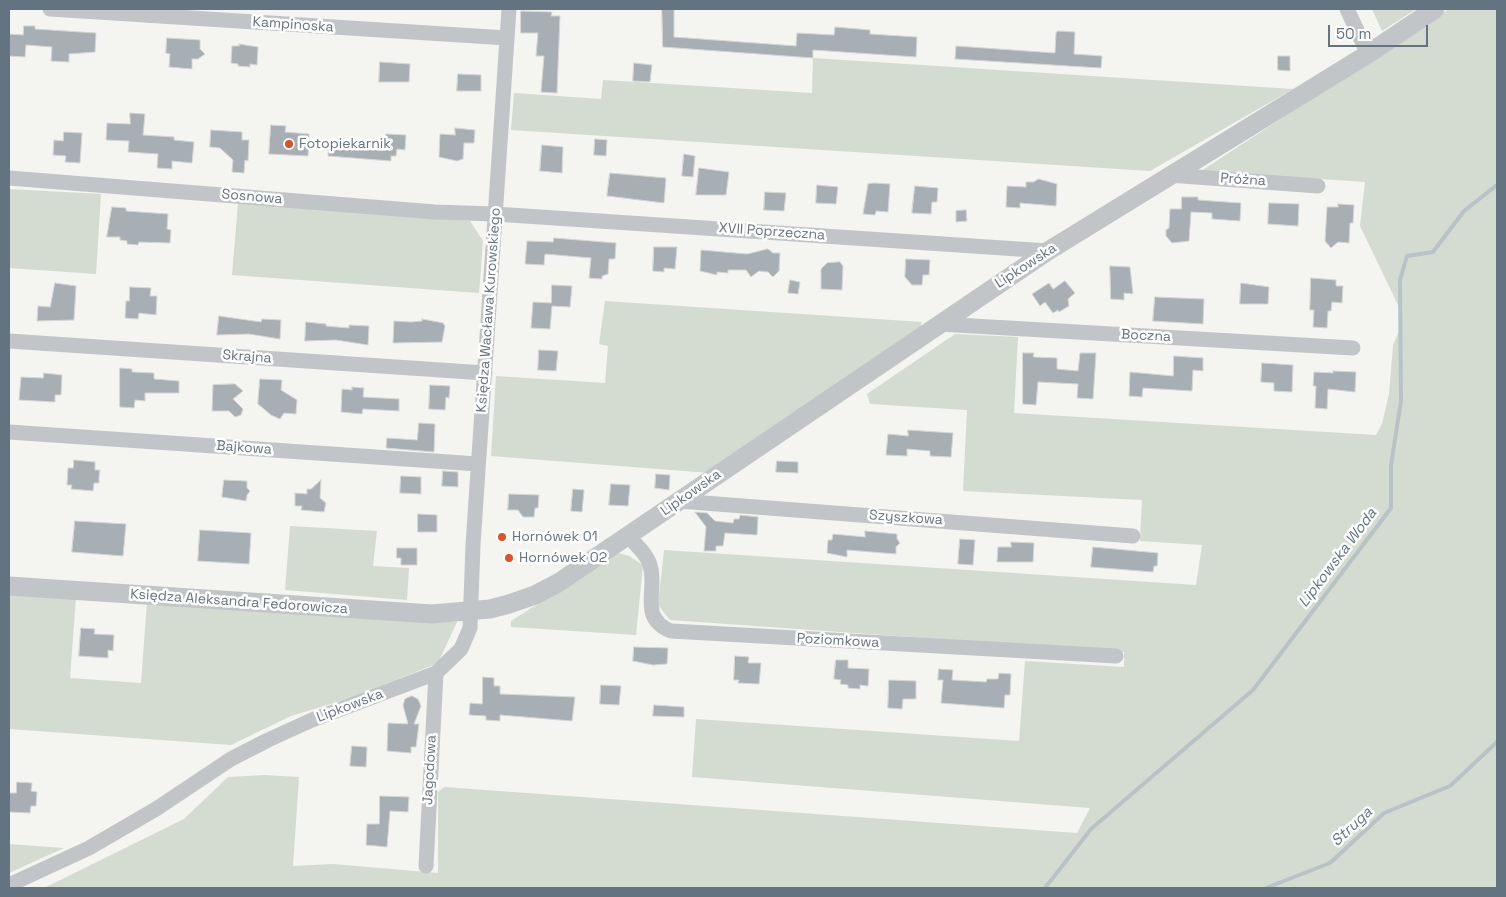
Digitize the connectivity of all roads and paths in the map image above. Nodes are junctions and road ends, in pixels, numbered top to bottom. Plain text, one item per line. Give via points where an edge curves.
1 (50, 9) edge
2 (509, 9) edge
3 (1347, 9) edge
4 (1435, 9) edge
5 (507, 38) junction
6 (1368, 54) junction
7 (1169, 175) junction
8 (9, 178) edge
9 (1318, 186) dead end
10 (495, 214) junction
11 (1048, 251) junction
12 (939, 324) junction
13 (9, 341) edge
14 (1353, 348) dead end
15 (485, 373) junction
16 (9, 432) edge
17 (478, 464) junction
18 (678, 501) junction
19 (1133, 536) dead end
20 (629, 537) junction
21 (9, 586) edge
22 (470, 611) junction
23 (1116, 656) dead end
24 (436, 673) junction
25 (426, 866) dead end
26 (9, 885) edge

1 - 5 street, Kampinoska
2 - 5 street, Księdza Wacława Kurowskiego
3 - 6 street
4 - 6 street, Lipkowska
5 - 10 street, Księdza Wacława Kurowskiego
6 - 7 street, Lipkowska
7 - 9 street, Próżna
7 - 11 street, Lipkowska
8 - 10 street, Sosnowa via 434,212
10 - 11 street, XVII Poprzeczna
10 - 15 street, Księdza Wacława Kurowskiego
11 - 12 street, Lipkowska
12 - 14 street, Boczna
12 - 18 street, Lipkowska
13 - 15 street, Skrajna
15 - 17 street, Księdza Wacława Kurowskiego
16 - 17 street, Bajkowa
17 - 22 street, Księdza Wacława Kurowskiego
18 - 19 street, Szyszkowa
18 - 20 street, Lipkowska
20 - 22 street, Lipkowska via 535,595 509,604
20 - 23 street, Poziomkowa via 650,565 654,618 671,631
21 - 22 street, Księdza Aleksandra Fedorowicza via 404,613
22 - 24 street, Lipkowska via 467,640
24 - 25 street, Jagodowa
24 - 26 street, Lipkowska via 268,740 230,759 156,809 89,848

